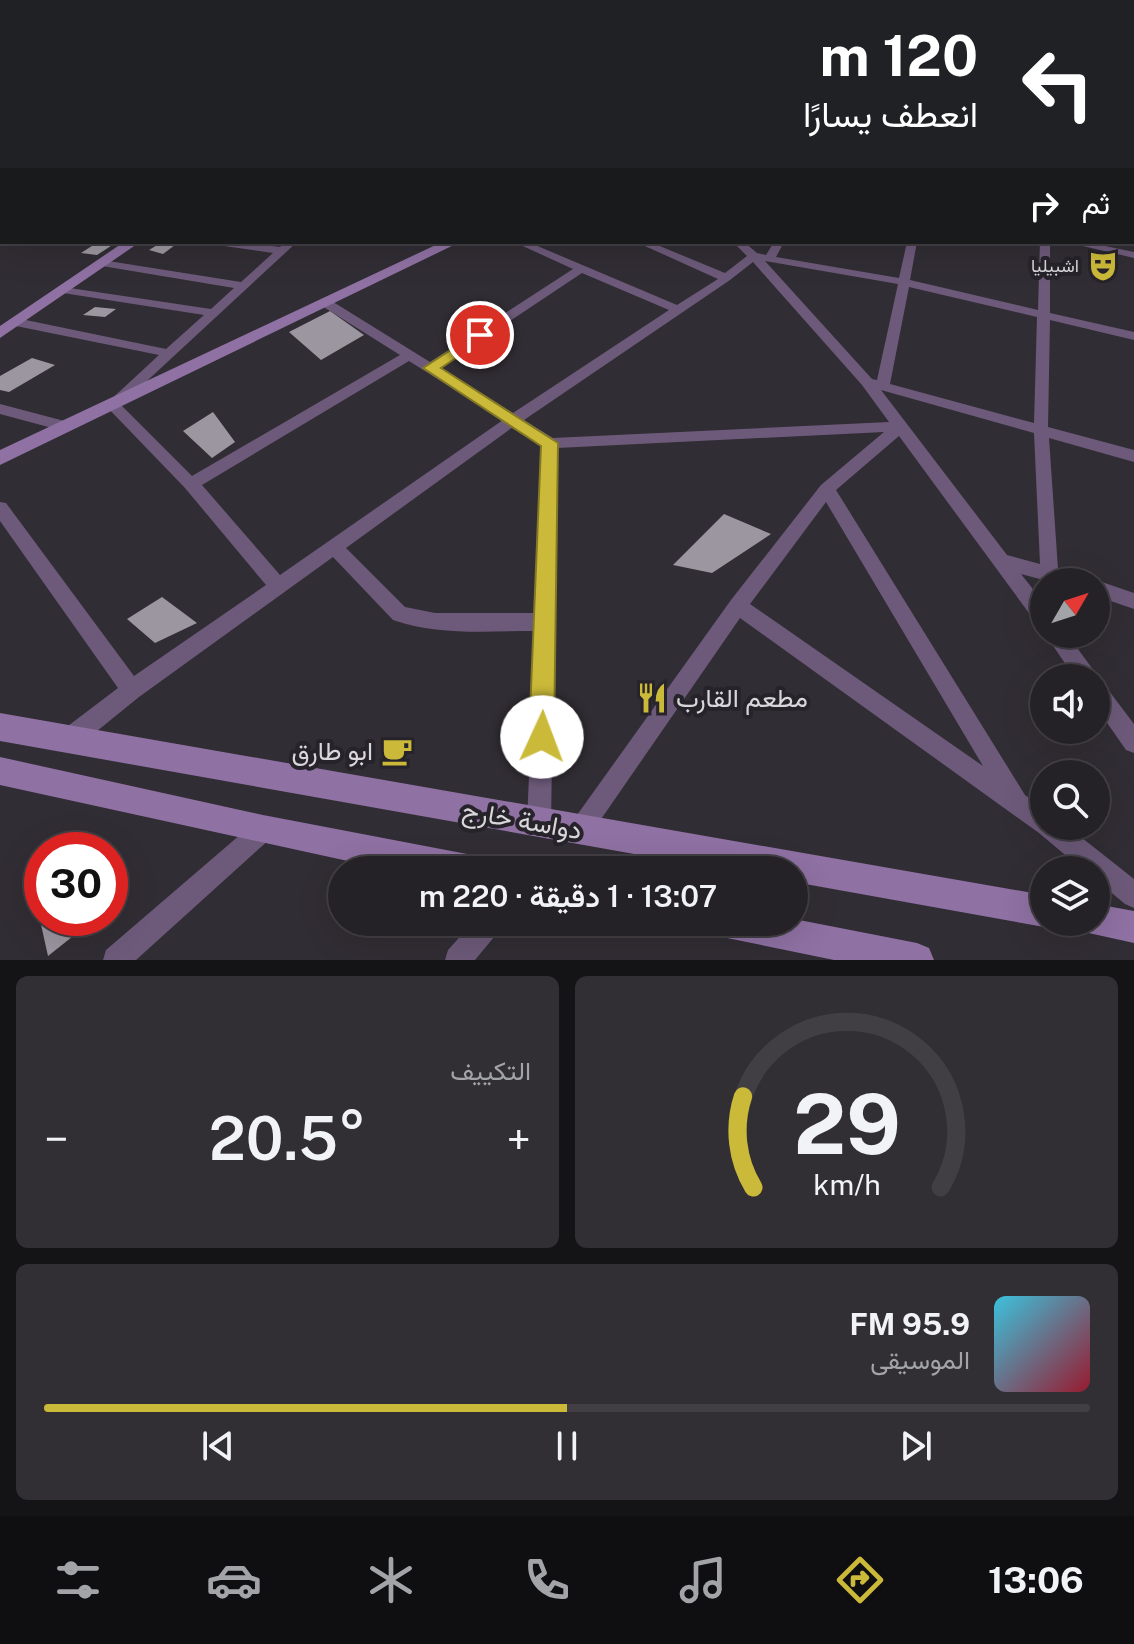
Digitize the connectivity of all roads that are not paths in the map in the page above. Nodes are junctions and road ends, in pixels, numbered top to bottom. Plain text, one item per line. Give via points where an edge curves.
1 (130, 244) edge
2 (245, 244) edge
3 (448, 244) edge
4 (524, 244) edge
5 (646, 244) edge
6 (742, 244) edge
7 (777, 244) edge
8 (912, 244) edge
9 (1045, 244) edge
10 (1081, 244) edge
11 (287, 247) edge
12 (1134, 255) edge
13 (763, 256) junction
14 (102, 263) junction
15 (580, 269) junction
16 (726, 278) junction
17 (904, 282) junction
18 (244, 286) junction
19 (63, 290) junction
20 (326, 303) junction
21 (678, 310) junction
22 (213, 313) junction
23 (1045, 314) junction
24 (16, 322) junction
25 (0, 333) edge
26 (1134, 336) edge
27 (169, 353) junction
28 (409, 355) junction
29 (430, 368) junction
30 (867, 382) junction
31 (883, 386) junction
32 (112, 405) junction
33 (0, 409) edge
34 (513, 420) junction
35 (901, 426) junction
36 (67, 427) junction
37 (1041, 430) junction
38 (550, 443) junction
39 (1134, 456) edge
40 (0, 458) edge
41 (191, 484) junction
42 (827, 489) junction
43 (0, 508) edge
44 (334, 547) junction
45 (1002, 561) junction
46 (1032, 568) edge
47 (1049, 568) edge
48 (278, 586) junction
49 (1110, 593) edge
50 (1030, 599) edge
51 (1134, 601) edge
52 (738, 606) junction
53 (545, 622) junction
54 (132, 690) junction
55 (1110, 709) edge
56 (0, 727) edge
57 (68, 740) junction
58 (1134, 742) edge
59 (1, 772) edge
60 (1017, 801) junction
61 (1030, 811) edge
62 (539, 823) junction
63 (263, 830) junction
64 (580, 830) junction
65 (1066, 840) edge
66 (396, 856) edge
67 (1134, 895) edge
68 (1030, 909) edge
69 (1110, 923) edge
70 (1134, 927) edge
71 (478, 936) edge
72 (797, 936) edge
73 (116, 960) edge
74 (458, 960) edge
75 (917, 960) edge

1 - 14 street
2 - 11 street
3 - 20 street
4 - 15 street
5 - 16 street
6 - 13 street
7 - 13 street
8 - 17 street
9 - 23 street
10 - 12 street
11 - 18 street
13 - 16 street
13 - 17 street
13 - 30 street
14 - 18 street
14 - 19 street
15 - 21 street
15 - 29 street
16 - 21 street
17 - 23 street
17 - 31 street
18 - 22 street
19 - 22 street
19 - 24 street
20 - 28 street
20 - 32 street
21 - 34 street
22 - 27 street
23 - 26 street
23 - 37 street
24 - 25 street
24 - 27 street
27 - 32 street
28 - 29 street
28 - 41 street
29 - 34 street
30 - 31 street
30 - 35 street
31 - 37 street
32 - 36 street
32 - 41 street
33 - 36 street
34 - 38 street
34 - 44 street
35 - 38 street
35 - 42 street
35 - 45 street
36 - 40 street
37 - 39 street
37 - 47 street
38 - 53 street
41 - 48 street
42 - 52 street
42 - 60 street
43 - 54 street
44 - 48 street
44 - 53 street via 400,614 435,622
45 - 46 street
45 - 50 street
48 - 54 street
49 - 51 street
52 - 60 street
52 - 64 street
53 - 62 street
54 - 57 street
55 - 58 street
56 - 57 street, دواسة خارج
57 - 62 street, دواسة خارج
59 - 63 street
60 - 61 street
62 - 64 street, دواسة خارج
63 - 66 street
63 - 73 street
64 - 68 street, دواسة خارج
65 - 67 street
69 - 70 street
71 - 74 street
72 - 75 street

